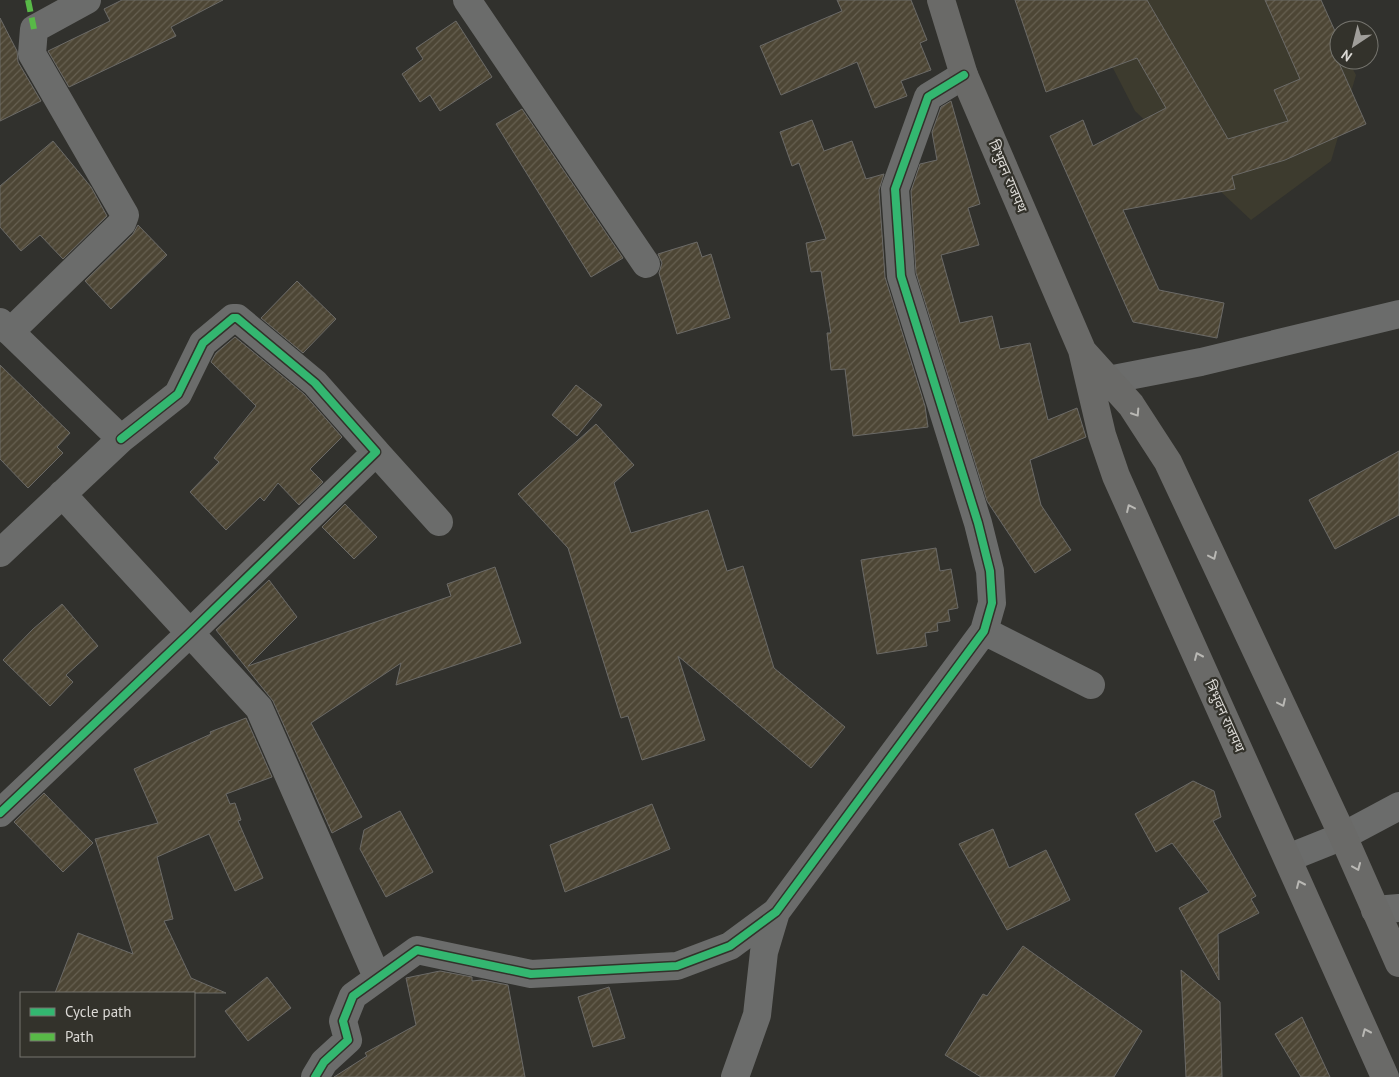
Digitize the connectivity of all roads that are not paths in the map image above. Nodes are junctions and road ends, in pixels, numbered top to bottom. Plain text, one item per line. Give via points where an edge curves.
1 (87, 0) edge
2 (467, 0) edge
3 (941, 0) edge
4 (964, 75) junction
5 (646, 264) dead end
6 (1399, 314) edge
7 (5, 327) edge
8 (1082, 350) junction
9 (1108, 380) junction
10 (121, 439) junction
11 (376, 452) junction
12 (62, 494) junction
13 (439, 522) dead end
14 (0, 553) edge
15 (984, 631) junction
16 (190, 634) junction
17 (1091, 684) dead end
18 (1399, 806) edge
19 (0, 813) edge
20 (1344, 836) junction
21 (1288, 858) junction
22 (1387, 909) edge
23 (776, 912) junction
24 (1399, 963) edge
25 (377, 977) junction
26 (315, 1077) edge
27 (735, 1077) edge
28 (1385, 1077) edge

1 - 7 street via 34,29 32,54 125,215 122,223
2 - 5 street
3 - 4 highway, त्रिभुवन राजपथ
4 - 8 highway, त्रिभुवन राजपथ
4 - 15 street via 928,97 895,189 901,276 990,571 992,603
6 - 9 street via 1201,362
7 - 10 street
8 - 9 highway, त्रिभुवन राजपथ
21 -> 8 highway, त्रिभुवन राजपथ via 1116,476 1102,435
9 -> 20 highway, त्रिभुवन राजपथ via 1131,405 1168,462
10 - 11 street via 178,394 202,343 237,318 314,383
10 - 12 street
11 - 13 street
11 - 16 street
12 - 14 street
12 - 16 street
15 - 17 street
15 - 23 street
16 - 19 street
16 - 25 street via 259,708
18 - 20 street
20 - 21 street
20 -> 22 highway, त्रिभुवन राजपथ
28 -> 21 highway, त्रिभुवन राजपथ
22 - 24 highway, त्रिभुवन राजपथ
23 - 25 street via 730,946 677,966 530,974 417,950
23 - 27 street via 764,952 757,1015
25 - 26 street via 353,996 343,1022 348,1040 324,1062

